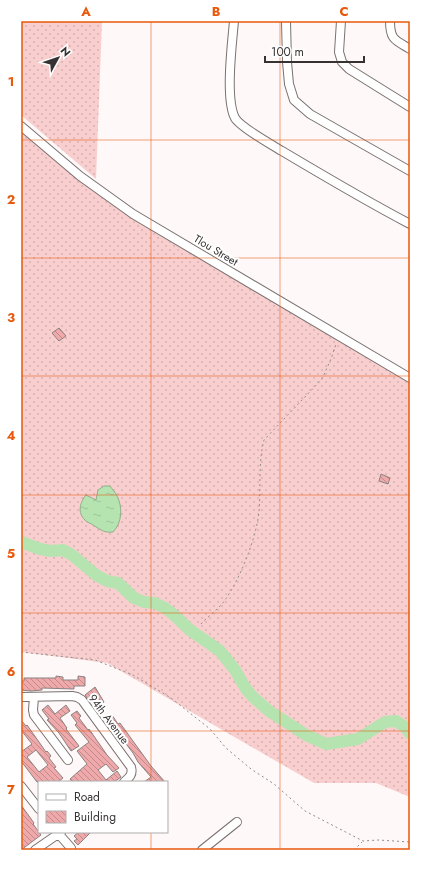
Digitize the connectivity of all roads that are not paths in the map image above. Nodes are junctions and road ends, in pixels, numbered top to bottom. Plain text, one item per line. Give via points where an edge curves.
1 (234, 21) edge
2 (286, 21) edge
3 (341, 21) edge
4 (390, 21) edge
5 (410, 49) edge
6 (410, 107) edge
7 (21, 126) edge
8 (410, 171) edge
9 (410, 224) edge
10 (410, 378) edge
11 (21, 697) edge
12 (34, 697) junction
13 (68, 760) dead end
14 (125, 781) edge
15 (21, 786) edge
16 (38, 808) edge
17 (237, 822) dead end
18 (59, 833) edge
19 (71, 848) dead end
20 (34, 850) edge
21 (202, 850) edge

1 - 9 street via 230,73 231,108 236,120 260,138
2 - 8 street via 289,84 294,100 310,114
3 - 6 street via 339,52 342,62
4 - 5 street via 390,32 395,40
7 - 10 street, Tlou Street via 80,176 133,214
11 - 12 street, 94th Avenue
12 - 13 street via 34,715
12 - 14 street, 94th Avenue via 72,696 82,700 130,767 131,775
15 - 16 street
17 - 21 street
18 - 19 street
18 - 20 street

